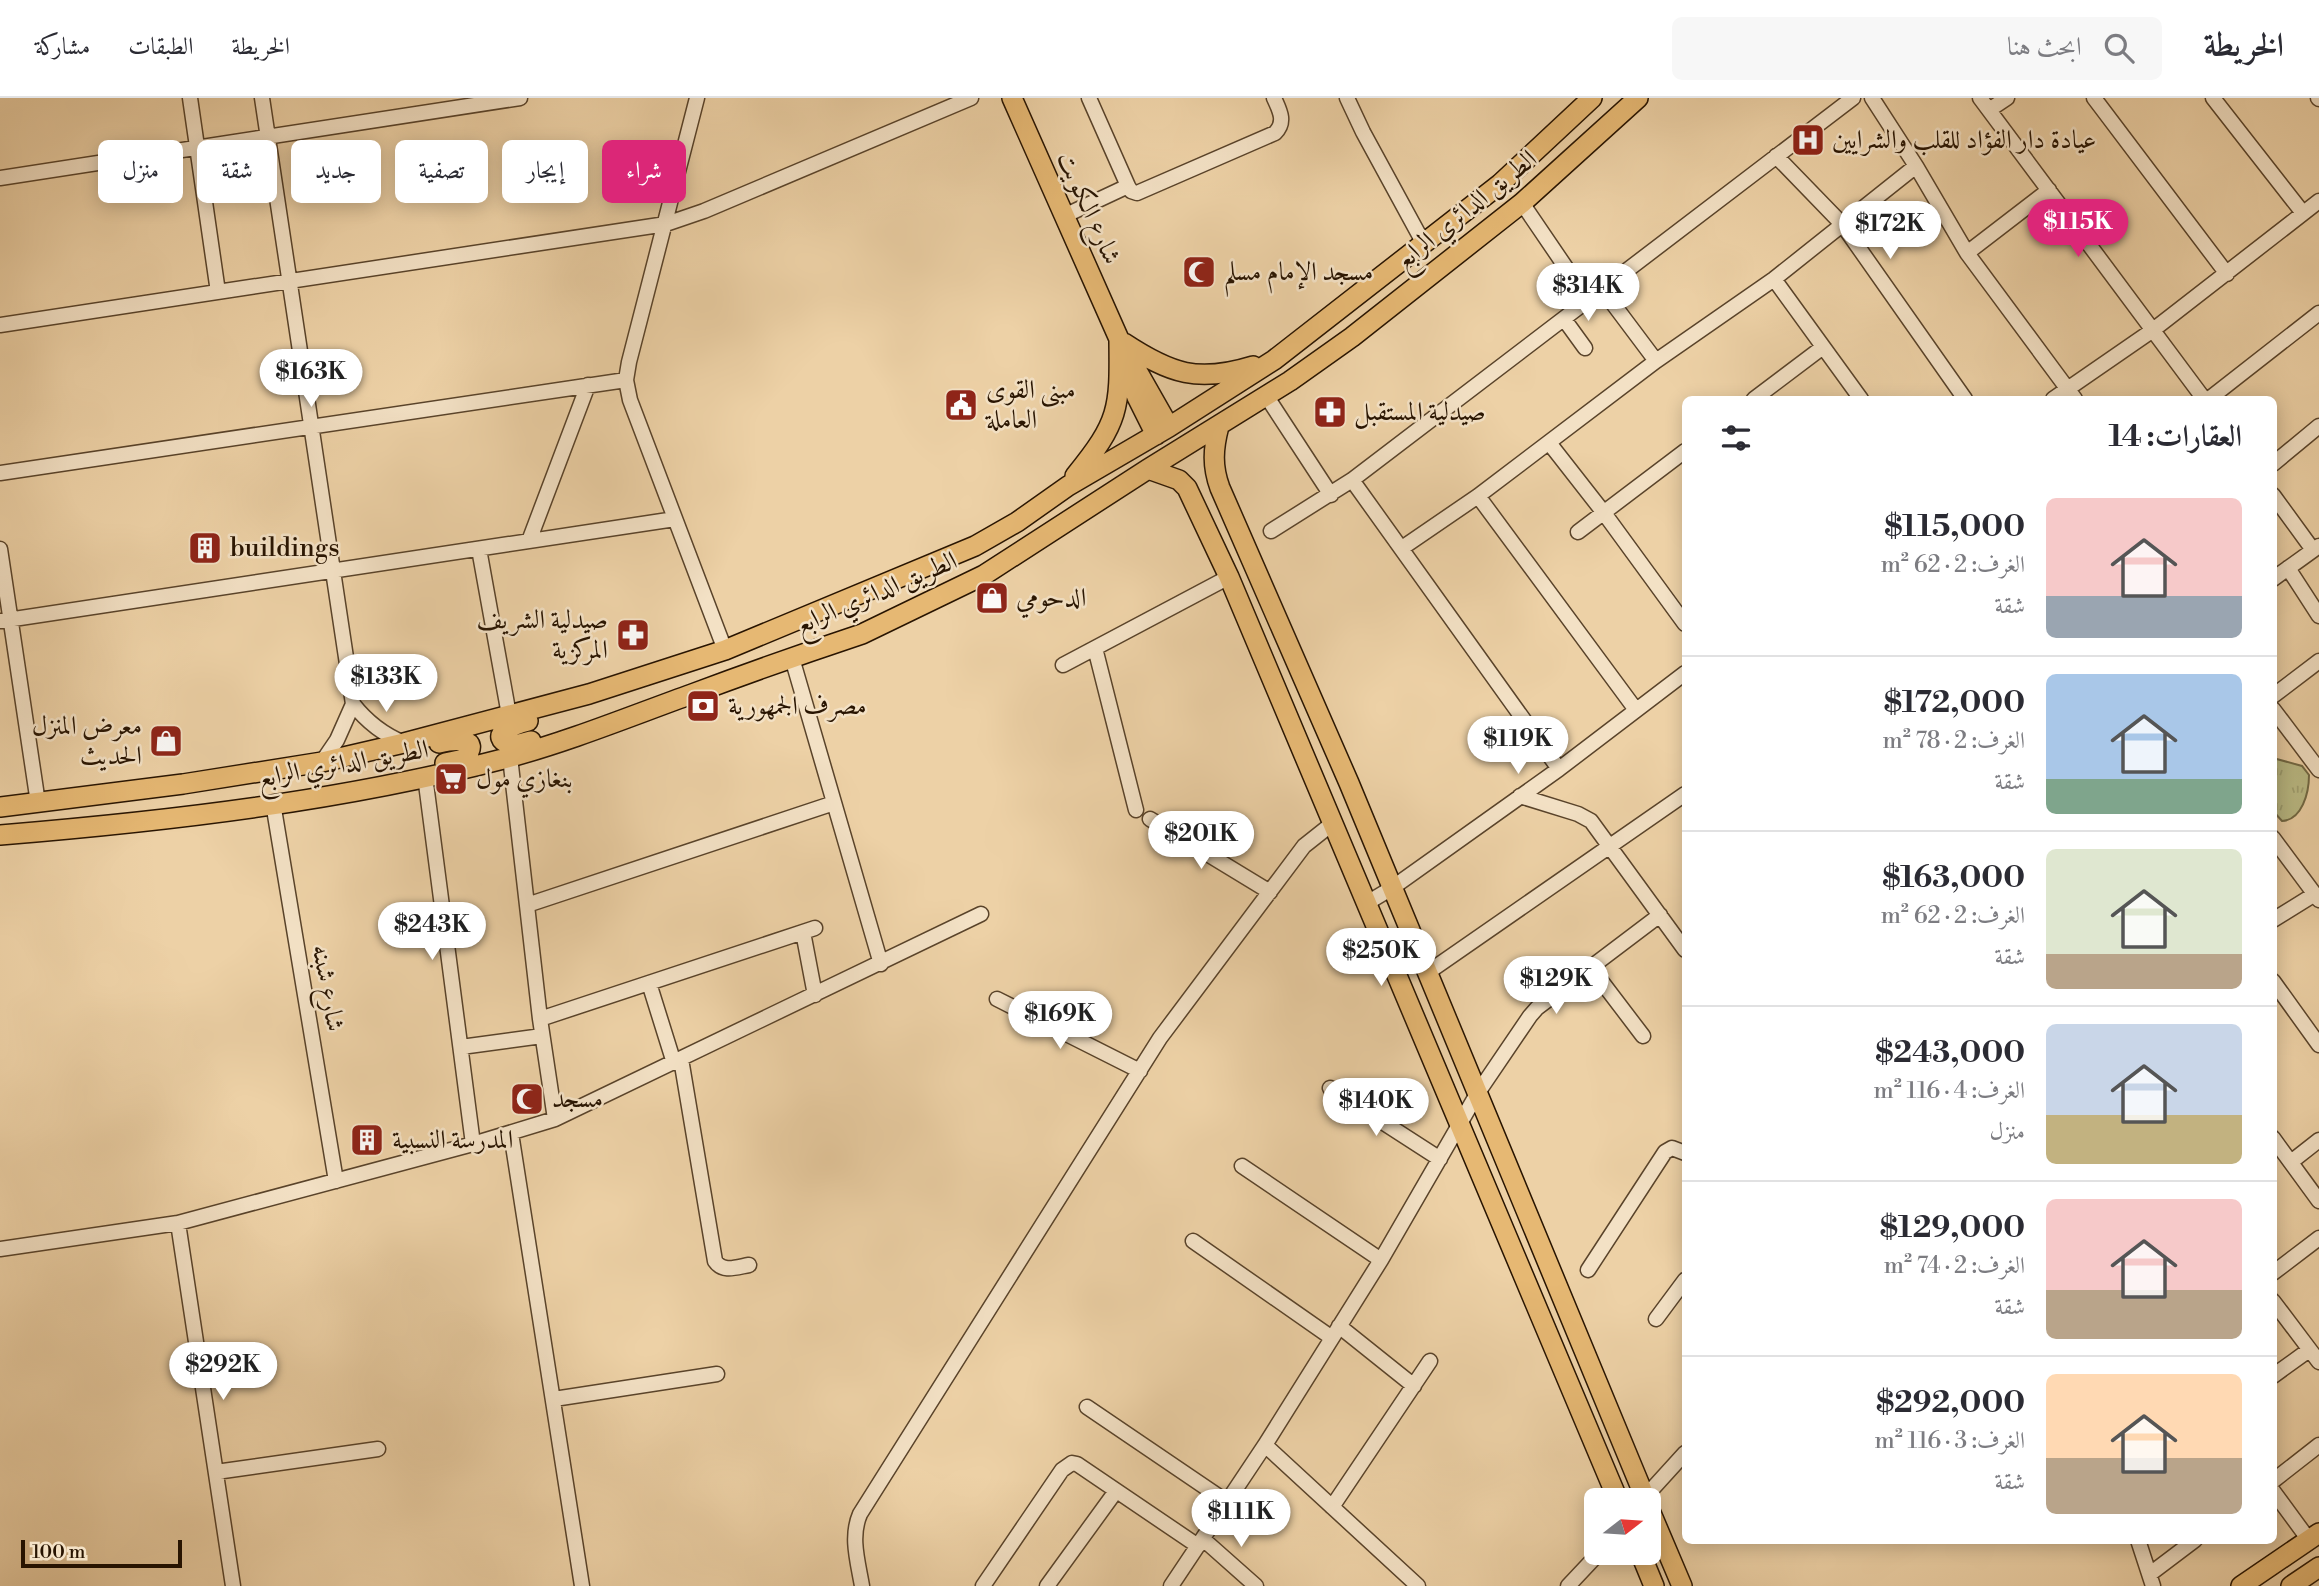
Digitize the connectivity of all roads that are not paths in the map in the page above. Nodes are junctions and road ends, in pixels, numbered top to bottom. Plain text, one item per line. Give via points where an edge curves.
1 (190, 98) edge
2 (262, 98) edge
3 (520, 98) edge
4 (697, 98) edge
5 (971, 98) edge
6 (1012, 98) edge
7 (1089, 98) edge
8 (1275, 98) edge
9 (1347, 98) edge
10 (1592, 98) edge
11 (1638, 98) edge
12 (1853, 98) edge
13 (1872, 98) edge
14 (2007, 98) edge
15 (2094, 98) edge
16 (2213, 98) edge
17 (462, 102) edge
18 (1985, 104) edge
19 (268, 136) junction
20 (242, 140) edge
21 (197, 147) joint
22 (1776, 156) junction
23 (1916, 166) junction
24 (0, 177) edge
25 (1128, 186) junction
26 (2049, 190) junction
27 (2319, 201) edge
28 (205, 203) edge
29 (1522, 203) junction
30 (2303, 213) junction
31 (1064, 216) junction
32 (666, 224) junction
33 (1842, 224) junction
34 (1424, 244) junction
35 (1967, 253) junction
36 (2227, 274) junction
37 (1774, 279) junction
38 (290, 281) junction
39 (1602, 289) junction
40 (218, 292) junction
41 (1588, 300) junction
42 (2319, 313) edge
43 (1564, 319) junction
44 (0, 325) edge
45 (2153, 330) junction
46 (1119, 340) junction
47 (1823, 347) junction
48 (1585, 348) dead end
49 (1274, 359) junction
50 (1656, 362) junction
51 (626, 380) junction
52 (588, 385) junction
53 (2071, 394) edge
54 (1758, 396) edge
55 (1859, 396) edge
56 (1963, 396) edge
57 (2202, 396) edge
58 (2213, 396) edge
59 (1267, 397) junction
60 (1219, 426) junction
61 (2319, 426) edge
62 (312, 427) junction
63 (1163, 431) junction
64 (1549, 444) junction
65 (1682, 453) edge
66 (2277, 461) edge
67 (1148, 469) junction
68 (0, 473) edge
69 (1352, 480) junction
70 (1068, 486) junction
71 (1331, 495) junction
72 (1478, 496) junction
73 (2277, 500) edge
74 (1604, 513) junction
75 (675, 519) junction
76 (1271, 531) dead end
77 (1578, 532) dead end
78 (529, 541) junction
79 (479, 548) junction
80 (1402, 548) junction
81 (2316, 548) edge
82 (0, 549) edge
83 (2288, 568) junction
84 (333, 570) junction
85 (2277, 576) edge
86 (1229, 577) junction
87 (2319, 616) edge
88 (5, 620) edge
89 (1682, 620) edge
90 (1095, 648) junction
91 (724, 650) junction
92 (792, 658) junction
93 (2319, 661) edge
94 (1063, 665) dead end
95 (1682, 675) edge
96 (638, 680) junction
97 (2277, 693) edge
98 (353, 704) junction
99 (1636, 709) junction
100 (2277, 714) edge
101 (509, 715) junction
102 (588, 732) junction
103 (404, 743) junction
104 (352, 755) junction
105 (510, 757) junction
106 (322, 762) junction
107 (1559, 769) junction
108 (2319, 770) edge
109 (425, 776) junction
110 (344, 792) junction
111 (1520, 796) junction
112 (1682, 799) edge
113 (38, 803) junction
114 (272, 803) junction
115 (834, 803) junction
116 (0, 807) edge
117 (1136, 810) dead end
118 (1150, 819) dead end
119 (1333, 823) junction
120 (0, 835) edge
121 (2277, 843) edge
122 (1610, 846) junction
123 (1392, 888) junction
124 (1270, 892) junction
125 (2317, 897) edge
126 (1367, 903) junction
127 (527, 905) junction
128 (981, 914) dead end
129 (1660, 915) junction
130 (2277, 918) edge
131 (1682, 946) edge
132 (881, 964) junction
133 (1592, 968) junction
134 (1427, 973) junction
135 (649, 983) junction
136 (2277, 987) edge
137 (815, 995) junction
138 (997, 999) dead end
139 (540, 1019) junction
140 (542, 1036) junction
141 (1643, 1036) dead end
142 (2319, 1045) edge
143 (461, 1047) junction
144 (677, 1061) junction
145 (1140, 1071) junction
146 (1330, 1088) dead end
147 (1477, 1094) junction
148 (555, 1119) junction
149 (1460, 1124) junction
150 (511, 1133) junction
151 (2319, 1140) edge
152 (2277, 1143) edge
153 (473, 1144) junction
154 (1682, 1152) edge
155 (1440, 1159) junction
156 (2291, 1162) junction
157 (1242, 1166) dead end
158 (336, 1181) junction
159 (2319, 1201) edge
160 (178, 1223) junction
161 (2319, 1238) edge
162 (1193, 1241) dead end
163 (0, 1249) edge
164 (1381, 1260) junction
165 (750, 1265) dead end
166 (1588, 1270) dead end
167 (2277, 1270) edge
168 (1682, 1284) edge
169 (2277, 1306) edge
170 (1656, 1319) dead end
171 (1336, 1332) junction
172 (2309, 1350) junction
173 (1430, 1361) dead end
174 (2319, 1362) edge
175 (2277, 1373) edge
176 (716, 1374) dead end
177 (1413, 1386) junction
178 (554, 1399) junction
179 (1087, 1407) dead end
180 (1265, 1445) junction
181 (2319, 1446) edge
182 (378, 1449) dead end
183 (1682, 1457) edge
184 (216, 1472) junction
185 (2277, 1478) edge
186 (1613, 1488) edge
187 (1641, 1488) edge
188 (1657, 1488) edge
189 (1116, 1491) junction
190 (2277, 1495) edge
191 (1227, 1502) junction
192 (1332, 1507) junction
193 (1661, 1536) edge
194 (2314, 1536) edge
195 (1200, 1543) junction
196 (2139, 1544) edge
197 (2191, 1544) edge
198 (1588, 1565) edge
199 (1645, 1565) edge
200 (2319, 1567) edge
201 (2152, 1580) edge
202 (233, 1586) edge
203 (582, 1586) edge
204 (862, 1586) edge
205 (982, 1586) edge
206 (1047, 1586) edge
207 (1171, 1586) edge
208 (1256, 1586) edge
209 (1418, 1586) edge
210 (1568, 1586) edge
211 (1654, 1586) edge
212 (1682, 1586) edge
213 (2241, 1586) edge
214 (2291, 1586) edge

1 - 21 street
2 - 19 street
3 - 17 street
4 - 32 street
5 - 32 street
6 - 31 main road, شارع الكويت
7 - 25 street
8 - 25 street via 1282,116 1275,133 1140,193
9 - 34 street
10 - 34 main road, الطريق الدائري الرابع via 1500,184
11 - 29 main road, الطريق الدائري الرابع
12 - 22 street
13 - 23 street
14 - 18 street
15 - 36 street
16 - 30 street
17 - 19 street
18 - 26 street
19 - 20 street
19 - 38 street
21 - 24 street
22 - 33 street
22 - 39 street
23 - 33 street
23 - 35 street
25 - 31 street
26 - 35 street
26 - 45 street
27 - 30 street
28 - 40 street
29 - 41 street
29 - 59 main road, الطريق الدائري الرابع via 1352,337
30 - 36 street
31 - 46 main road, شارع الكويت
32 - 38 street
32 - 51 street
33 - 37 street
33 - 56 street
34 - 49 main road, الطريق الدائري الرابع
35 - 53 street
36 - 45 street
37 - 47 street
37 - 50 street
38 - 40 street
38 - 62 street
39 - 41 street
39 - 50 street
40 - 44 street
41 - 43 street
42 - 58 street
43 - 48 street
43 - 69 street
45 - 53 street
45 - 57 street
46 - 49 main road via 1170,369 1196,376 1224,374
46 - 63 main road, شارع الكويت
46 - 70 main road via 1114,418 1104,440
47 - 54 street
47 - 55 street
49 - 63 main road, الطريق الدائري الرابع
50 - 64 street
51 - 52 street
51 - 75 street
52 - 62 street
52 - 78 street
59 - 60 main road, الطريق الدائري الرابع
59 - 71 street
60 - 67 main road, الطريق الدائري الرابع
60 - 123 main road via 1213,461 1220,488
61 - 66 street
62 - 68 street
62 - 84 street
63 - 70 main road, الطريق الدائري الرابع
64 - 72 street
64 - 74 street
65 - 74 street
67 - 86 main road via 1179,480 1187,488
67 - 92 main road, الطريق الدائري الرابع via 973,581 862,634
69 - 71 street
69 - 80 street
70 - 91 main road, الطريق الدائري الرابع via 975,546
71 - 76 street
72 - 80 street
72 - 99 street
73 - 81 street
74 - 77 street
74 - 89 street
75 - 78 street
75 - 91 street
78 - 79 street
79 - 84 street
79 - 101 street
80 - 107 street
81 - 83 street
82 - 88 street
83 - 85 street
83 - 87 street
84 - 88 street
84 - 98 street
86 - 90 street
86 - 119 main road
88 - 113 street
90 - 94 street
90 - 117 street
91 - 96 main road, الطريق الدائري الرابع
92 - 102 main road, الطريق الدائري الرابع
92 - 115 street
93 - 97 street
95 - 99 street
96 - 101 main road, الطريق الدائري الرابع
96 - 102 main road via 602,703 507,727 502,738 512,746 570,729
98 - 103 street via 382,733
98 - 106 street
99 - 107 street
100 - 108 street
101 - 103 main road, الطريق الدائري الرابع
102 - 105 main road, الطريق الدائري الرابع
103 - 104 main road, الطريق الدائري الرابع
104 - 106 main road, الطريق الدائري الرابع
104 - 110 main road via 377,759 457,739 469,746 464,759 377,775
105 - 109 main road, الطريق الدائري الرابع
105 - 127 street
106 - 113 main road, الطريق الدائري الرابع
107 - 111 street
109 - 110 main road, الطريق الدائري الرابع
109 - 143 street
110 - 114 main road, الطريق الدائري الرابع
111 - 122 street via 1586,816
111 - 123 street
112 - 122 street
113 - 116 main road, الطريق الدائري الرابع
114 - 120 main road, الطريق الدائري الرابع via 192,817
114 - 158 street, شارع شبنه
115 - 127 street
115 - 132 street
118 - 124 street
119 - 124 street via 1304,845
119 - 126 main road
121 - 125 street
122 - 129 street
122 - 134 street
123 - 126 street
123 - 134 main road
124 - 145 street
125 - 130 street
126 - 149 main road
127 - 139 street
128 - 132 street
129 - 131 street
129 - 133 street
132 - 137 street
133 - 141 street
133 - 147 street via 1538,1008
134 - 147 main road
135 - 137 street via 809,930
135 - 139 street
135 - 144 street
136 - 142 street
137 - 144 street
138 - 145 street
139 - 140 street
140 - 143 street
140 - 148 street
143 - 153 street
144 - 148 street
144 - 165 street via 715,1261 727,1269
145 - 204 street via 860,1514 854,1541
146 - 155 street
147 - 149 street
147 - 187 main road
148 - 150 street
149 - 155 street
149 - 186 main road
150 - 153 street
150 - 178 street
151 - 156 street
152 - 156 street
153 - 158 street
154 - 166 street via 1672,1148 1665,1152
155 - 164 street
156 - 159 street
157 - 164 street
158 - 160 street
160 - 163 street
160 - 184 street
161 - 167 street
162 - 171 street
164 - 171 street
168 - 170 street
169 - 172 street
171 - 177 street
171 - 180 street
172 - 174 street
172 - 175 street
173 - 177 street
176 - 178 street
177 - 192 street
178 - 203 street
179 - 191 street
180 - 191 street
180 - 192 street
181 - 185 street
182 - 184 street
183 - 188 street
184 - 202 street
189 - 195 street
189 - 205 street via 1077,1464 1066,1465
189 - 206 street
190 - 194 street
191 - 195 street
192 - 209 street
193 - 212 main road
194 - 213 main road
195 - 207 street
195 - 208 street
196 - 201 street
197 - 201 street
198 - 210 street
199 - 211 main road
200 - 214 main road

